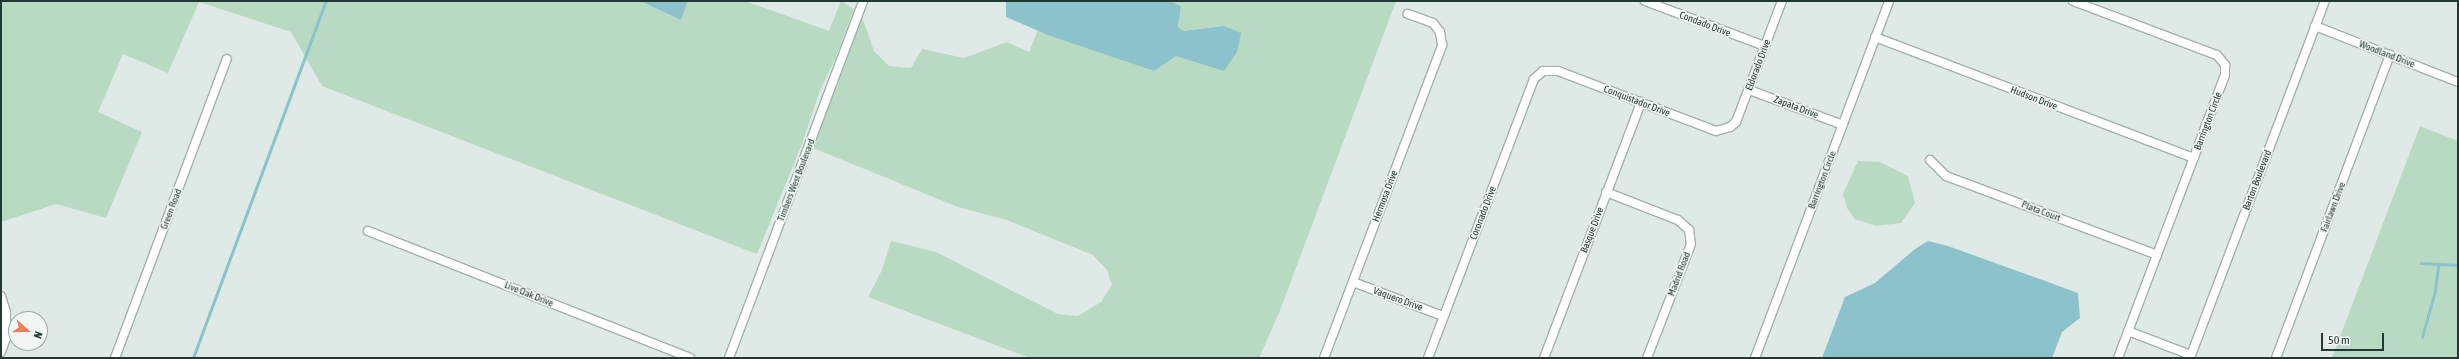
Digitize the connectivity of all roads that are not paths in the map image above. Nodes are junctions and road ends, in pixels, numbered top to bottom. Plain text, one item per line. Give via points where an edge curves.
1 (863, 1) edge
2 (1645, 1) edge
3 (1782, 1) edge
4 (1889, 1) edge
5 (2073, 1) edge
6 (2325, 1) edge
7 (1408, 14) dead end
8 (2315, 26) junction
9 (1875, 37) junction
10 (1766, 46) junction
11 (2390, 55) junction
12 (227, 59) dead end
13 (1543, 71) joint
14 (2458, 82) edge
15 (1749, 90) junction
16 (1641, 102) junction
17 (1843, 125) junction
18 (1730, 127) joint
19 (2194, 158) junction
20 (1930, 160) dead end
21 (1606, 192) junction
22 (368, 231) dead end
23 (2157, 255) junction
24 (1353, 282) junction
25 (1, 296) edge
26 (1444, 316) junction
27 (2128, 331) junction
28 (1, 352) edge
29 (2191, 356) edge
30 (115, 358) edge
31 (690, 358) edge
32 (729, 358) edge
33 (1324, 358) edge
34 (1428, 358) edge
35 (1544, 358) edge
36 (1647, 358) edge
37 (1755, 358) edge
38 (2118, 358) edge
39 (2276, 358) edge

1 - 32 street, Timbers West Boulevard
2 - 10 street, Condado Drive
3 - 10 street, Eldorado Drive
4 - 9 street, Barrington Circle
5 - 19 street, Barrington Circle via 2217,55 2225,65 2225,75
6 - 8 street, Barton Boulevard
7 - 24 street, Hermosa Drive via 1433,23 1440,32 1442,45
8 - 11 street, Woodland Drive
8 - 29 street, Barton Boulevard
9 - 17 street, Barrington Circle
9 - 19 street, Hudson Drive
10 - 15 street, Eldorado Drive
11 - 14 street, Woodland Drive
11 - 39 street, Fairlawn Drive
12 - 30 street, Green Road
13 - 16 street, Conquistador Drive via 1558,71
13 - 26 street, Coronado Drive via 1534,79
15 - 17 street, Zapata Drive
15 - 18 street, Eldorado Drive via 1736,122
16 - 18 street, Conquistador Drive via 1716,131
16 - 21 street, Basque Drive
17 - 37 street, Barrington Circle
19 - 23 street, Barrington Circle
20 - 23 street, Plata Court via 1946,176
21 - 35 street, Basque Drive
21 - 36 street, Madrid Road via 1678,220 1689,230 1691,244
22 - 31 street, Live Oak Drive
23 - 27 street, Barrington Circle
24 - 26 street, Vaquero Drive
24 - 33 street, Hermosa Drive
25 - 28 street via 6,312 6,338
26 - 34 street, Coronado Drive
27 - 29 street
27 - 38 street, Barrington Circle

